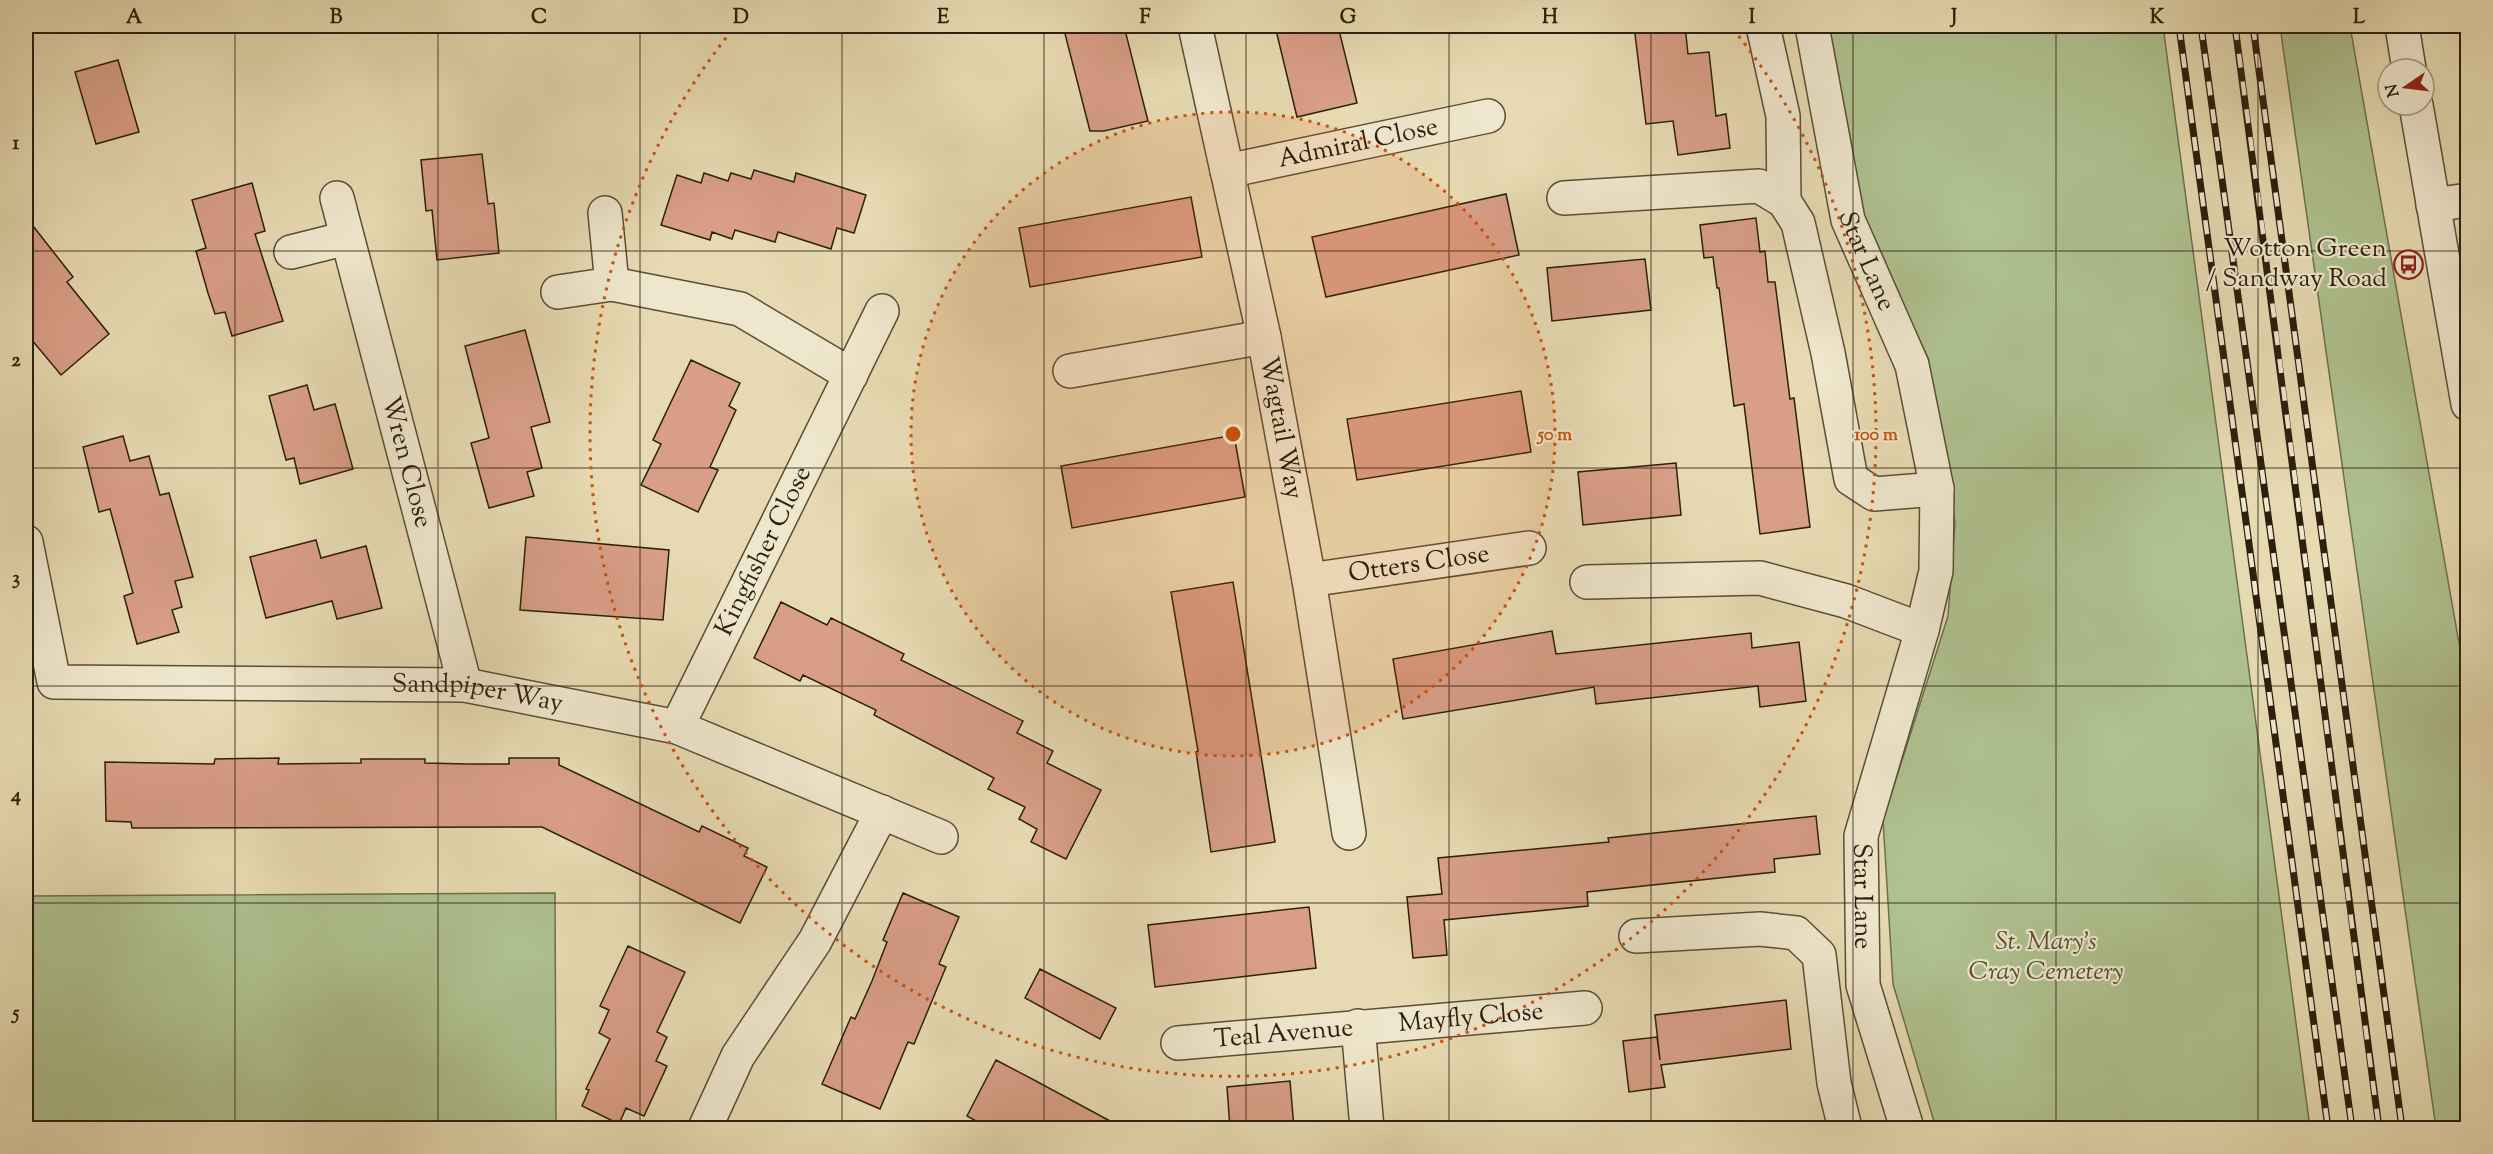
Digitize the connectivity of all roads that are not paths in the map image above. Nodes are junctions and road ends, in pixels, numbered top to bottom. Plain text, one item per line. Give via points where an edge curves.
1 (1195, 26) edge
2 (1763, 26) edge
3 (1812, 26) edge
4 (2402, 26) edge
5 (2407, 57) edge
6 (1488, 116) dead end
7 (2417, 117) edge
8 (1227, 171) junction
9 (336, 198) dead end
10 (1564, 198) dead end
11 (2468, 200) edge
12 (1784, 201) junction
13 (2433, 205) junction
14 (605, 213) dead end
15 (347, 238) junction
16 (291, 252) dead end
17 (612, 284) junction
18 (558, 292) dead end
19 (882, 311) dead end
20 (1264, 337) junction
21 (1070, 371) dead end
22 (851, 375) junction
23 (2468, 404) edge
24 (1937, 489) junction
25 (26, 542) edge
26 (1529, 548) dead end
27 (1309, 580) junction
28 (1587, 582) dead end
29 (1922, 630) junction
30 (40, 682) edge
31 (465, 685) junction
32 (677, 727) junction
33 (882, 812) junction
34 (1349, 834) dead end
35 (941, 837) dead end
36 (1636, 936) dead end
37 (1585, 1008) dead end
38 (1358, 1026) junction
39 (1178, 1042) dead end
40 (705, 1128) edge
41 (1367, 1128) edge
42 (1845, 1128) edge
43 (1907, 1128) edge

1 - 8 street, Wagtail Way
2 - 12 street, Star Lane via 1783,116
3 - 24 street, Star Lane via 1848,220 1912,365
4 - 5 street
6 - 8 street, Admiral Close
7 - 13 street
8 - 20 street, Wagtail Way
9 - 15 street, Wren Close
10 - 12 street, Star Lane via 1759,186
11 - 13 street
12 - 24 street, Star Lane via 1798,223 1828,353 1851,479 1874,494
13 - 23 street
14 - 17 street
15 - 16 street
15 - 31 street, Wren Close
17 - 18 street
17 - 22 street via 740,309
19 - 22 street, Kingfisher Close
20 - 21 street
20 - 27 street, Wagtail Way
22 - 32 street, Kingfisher Close
24 - 29 street, Star Lane via 1936,571
25 - 30 street, Sandpiper Way
26 - 27 street, Otters Close
27 - 34 street, Wagtail Way
28 - 29 street via 1760,578 1846,601
29 - 43 street, Star Lane via 1861,836 1863,986
30 - 31 street, Sandpiper Way
31 - 32 street, Sandpiper Way
32 - 33 street, Sandpiper Way
33 - 35 street, Sandpiper Way
33 - 40 street via 815,941 738,1056
36 - 42 street, Star Lane via 1760,929 1796,933 1820,955 1834,1083
37 - 38 street, Mayfly Close
38 - 39 street, Teal Avenue
38 - 41 street, Teal Avenue

